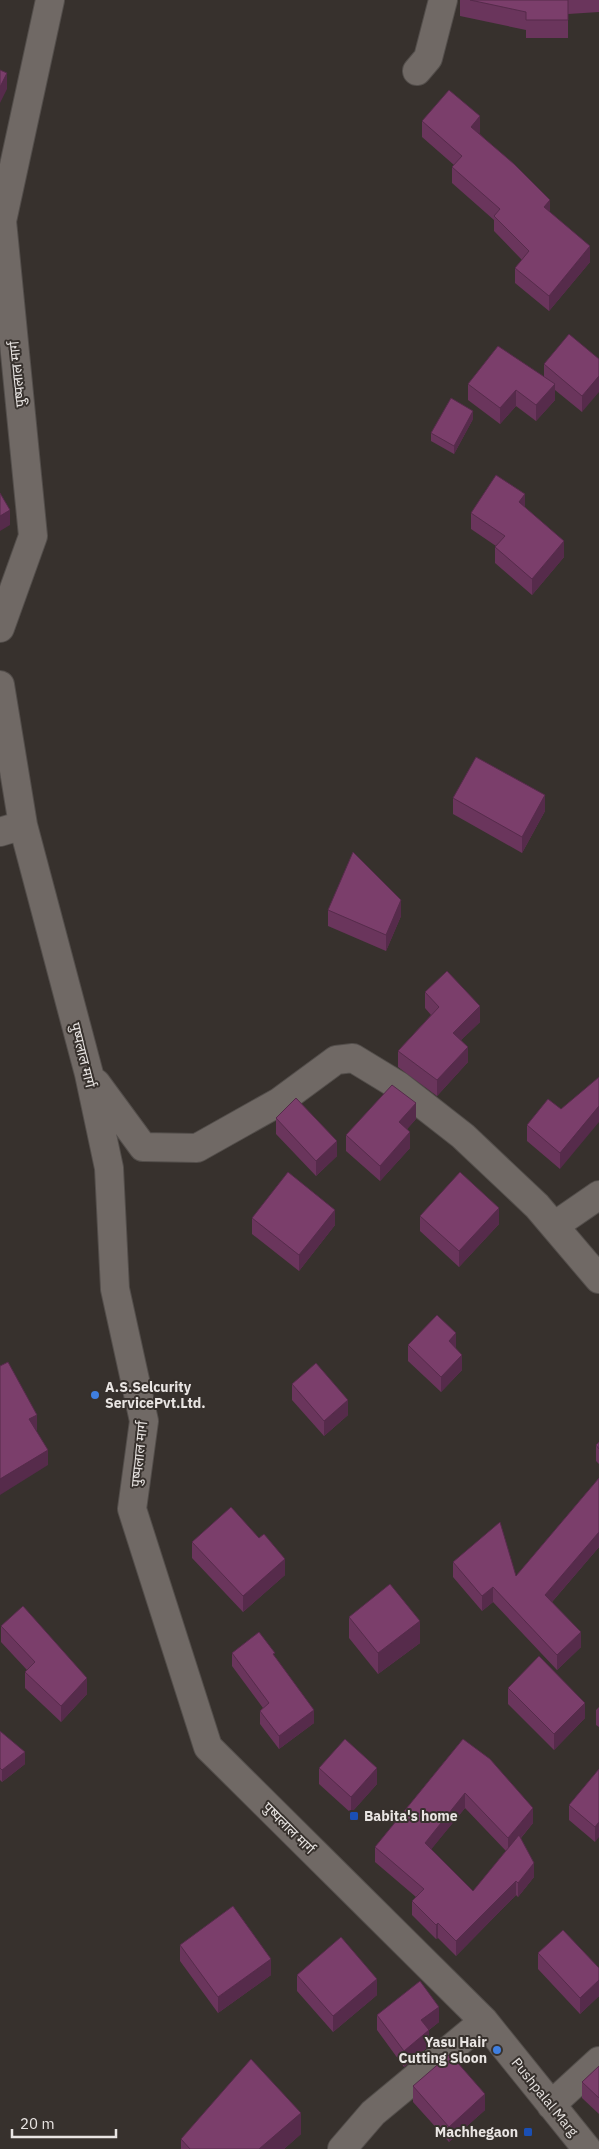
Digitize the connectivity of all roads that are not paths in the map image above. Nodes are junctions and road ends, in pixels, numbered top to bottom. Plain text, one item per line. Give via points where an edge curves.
1 (50, 0) edge
2 (443, 0) edge
3 (417, 71) dead end
4 (0, 628) edge
5 (0, 686) edge
6 (12, 828) edge
7 (89, 1074) junction
8 (599, 1195) edge
9 (554, 1226) junction
10 (599, 1279) edge
11 (484, 2021) junction
12 (599, 2061) edge
13 (552, 2105) junction
14 (342, 2149) edge
15 (587, 2149) edge

1 - 4 street, पुष्पलाल मार्ग via 2,221 33,536
2 - 3 street via 428,58
5 - 6 street, पुष्पलाल मार्ग
6 - 7 street, पुष्पलाल मार्ग
7 - 9 street via 143,1147 197,1148 279,1102 336,1060 353,1058 399,1086 463,1136
7 - 11 street, पुष्पलाल मार्ग via 109,1168 115,1289 144,1421 132,1509 208,1747
8 - 9 street
9 - 10 street
11 - 13 street, Pushpalal Marg
11 - 14 street via 373,2113
12 - 13 street
13 - 15 street, Pushpalal Marg

